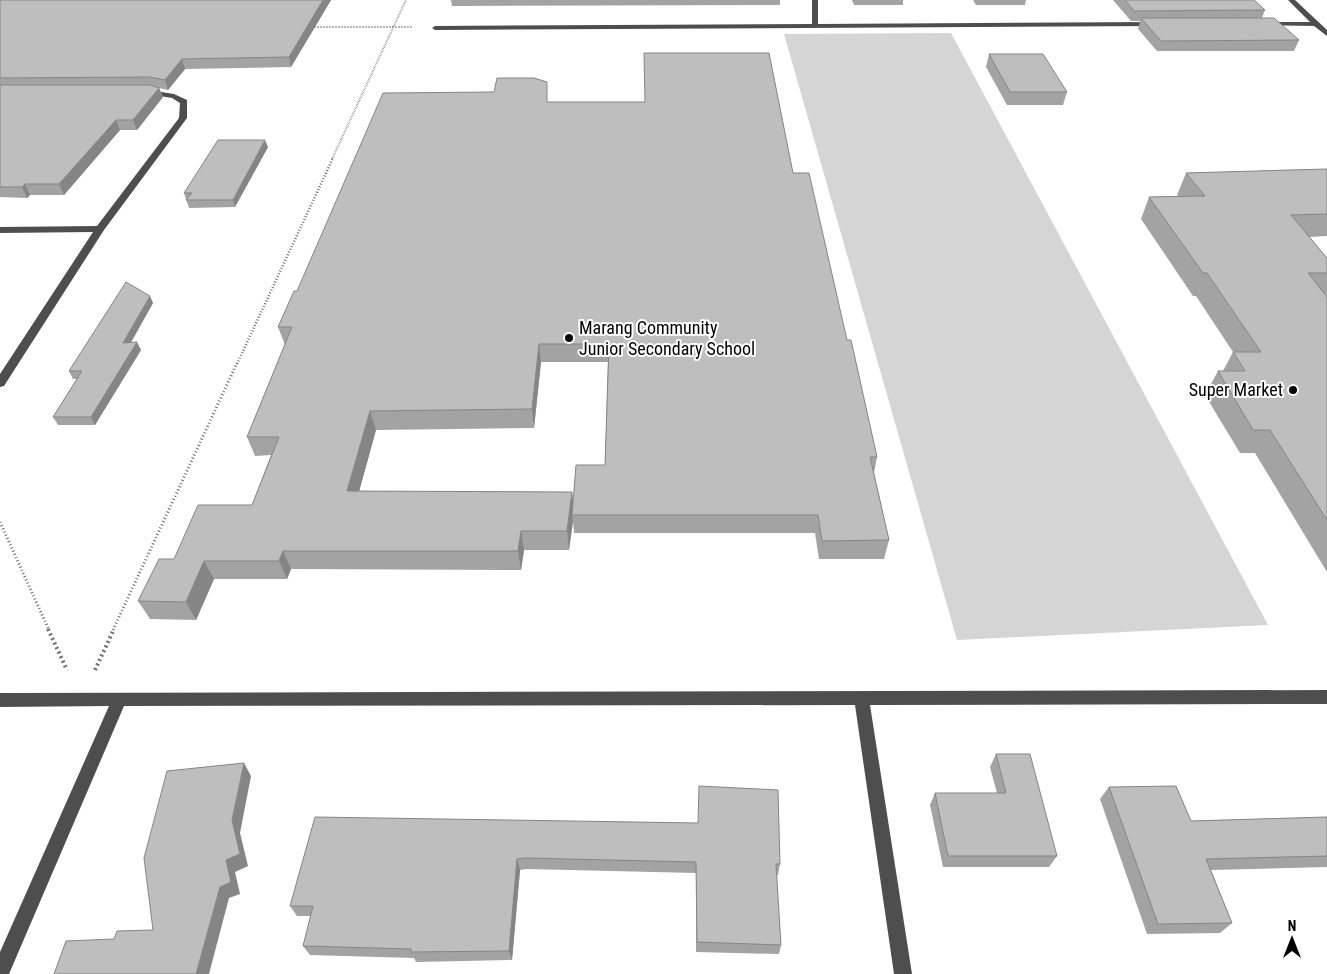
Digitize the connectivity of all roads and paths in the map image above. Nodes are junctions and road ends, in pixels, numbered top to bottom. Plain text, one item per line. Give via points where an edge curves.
1 (406, 0) edge
2 (814, 0) edge
3 (1291, 0) edge
4 (1164, 24) edge
5 (1254, 24) edge
6 (1314, 24) junction
7 (815, 25) junction
8 (394, 26) junction
9 (306, 27) edge
10 (436, 28) dead end
11 (1327, 34) edge
12 (134, 91) edge
13 (100, 229) junction
14 (0, 230) edge
15 (0, 384) edge
16 (0, 522) edge
17 (1327, 697) edge
18 (0, 700) edge
19 (81, 700) junction
20 (862, 700) junction
21 (119, 701) junction
22 (0, 973) edge
23 (903, 974) edge

1 - 8 path
2 - 7 street
3 - 6 street
4 - 7 street
5 - 6 street
6 - 11 street
7 - 10 street
8 - 9 path
8 - 19 path
12 - 13 street via 174,96 184,102 183,118
13 - 14 street
13 - 15 street
16 - 19 path
17 - 20 street
18 - 19 street
19 - 21 street
20 - 21 street
20 - 23 street
21 - 22 street

